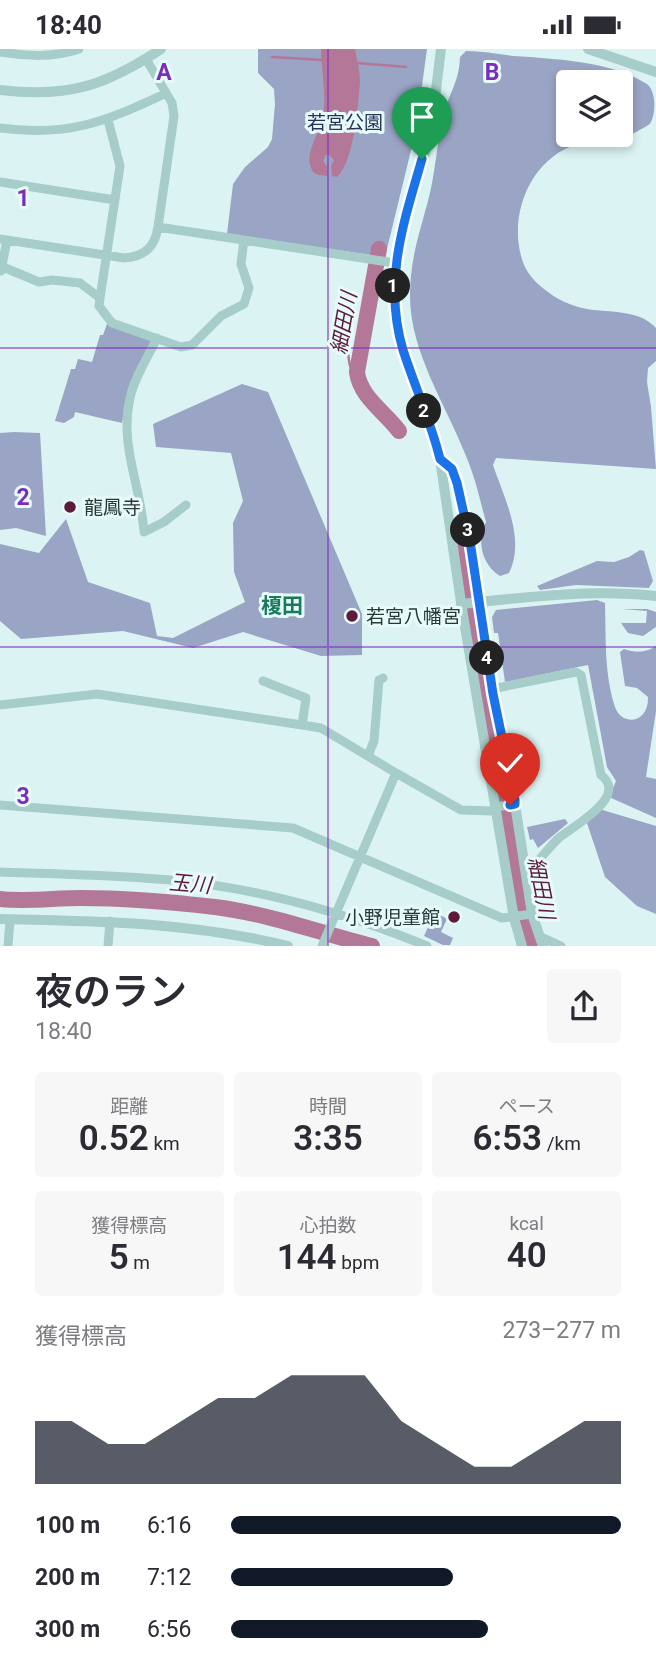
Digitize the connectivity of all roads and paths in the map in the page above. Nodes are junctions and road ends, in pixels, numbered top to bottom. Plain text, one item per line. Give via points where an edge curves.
1 (79, 49) edge
2 (161, 49) edge
3 (441, 49) edge
4 (587, 49) edge
5 (0, 52) edge
6 (146, 59) junction
7 (656, 72) edge
8 (0, 90) edge
9 (166, 93) junction
10 (108, 120) junction
11 (0, 128) edge
12 (0, 182) edge
13 (115, 200) junction
14 (158, 227) junction
15 (4, 240) edge
16 (244, 240) junction
17 (107, 256) junction
18 (395, 263) junction
19 (2, 270) edge
20 (100, 298) junction
21 (157, 338) junction
22 (440, 459) junction
23 (186, 505) dead end
24 (656, 596) edge
25 (470, 603) junction
26 (383, 678) dead end
27 (263, 681) dead end
28 (486, 694) junction
29 (0, 705) edge
30 (302, 725) junction
31 (368, 756) junction
32 (396, 773) junction
33 (0, 805) edge
34 (506, 805) junction
35 (359, 856) junction
36 (525, 871) junction
37 (0, 872) edge
38 (335, 915) junction
39 (523, 916) junction
40 (5, 919) edge
41 (110, 921) junction
42 (541, 941) edge
43 (257, 942) edge
44 (8, 946) edge
45 (108, 946) edge
46 (288, 946) edge
47 (322, 946) edge
48 (427, 946) edge
49 (522, 946) edge
50 (561, 946) edge

1 - 5 street via 50,56
2 - 6 street
3 - 18 street via 431,131
4 - 7 street
6 - 8 street via 107,79 69,91
6 - 9 street
9 - 10 street
9 - 14 street via 174,125
10 - 11 street via 51,130
10 - 13 street via 120,166
12 - 13 street
13 - 17 street
14 - 16 street
14 - 17 street via 154,243 142,254
15 - 17 street
15 - 19 street
16 - 18 street
16 - 21 street via 241,264 249,288 244,304 221,316 192,345 181,347
17 - 20 street
18 - 22 street via 394,303 403,348
19 - 20 street via 39,282 80,283
20 - 21 street via 99,306 112,323
21 - 23 street via 131,393 125,423 144,532
22 - 25 street
22 - 25 street via 452,469 470,541
24 - 25 street via 611,592
25 - 28 street
25 - 28 street
26 - 31 street via 379,680 374,741
27 - 30 street via 306,698
28 - 34 street
28 - 34 street
28 - 36 street via 576,672 581,675 601,775 609,784 597,811
29 - 30 street via 97,694
30 - 31 street via 321,728
31 - 32 street
32 - 34 street via 461,810 492,811
32 - 35 street
33 - 35 street via 293,828
34 - 36 street
34 - 39 street
35 - 38 street
35 - 39 street via 502,918
36 - 39 street
37 - 38 street via 177,881 243,891
38 - 47 street
38 - 48 street
39 - 42 street
39 - 49 street
40 - 41 street
40 - 44 street
41 - 43 street via 185,926
41 - 45 street
42 - 50 street
43 - 46 street

